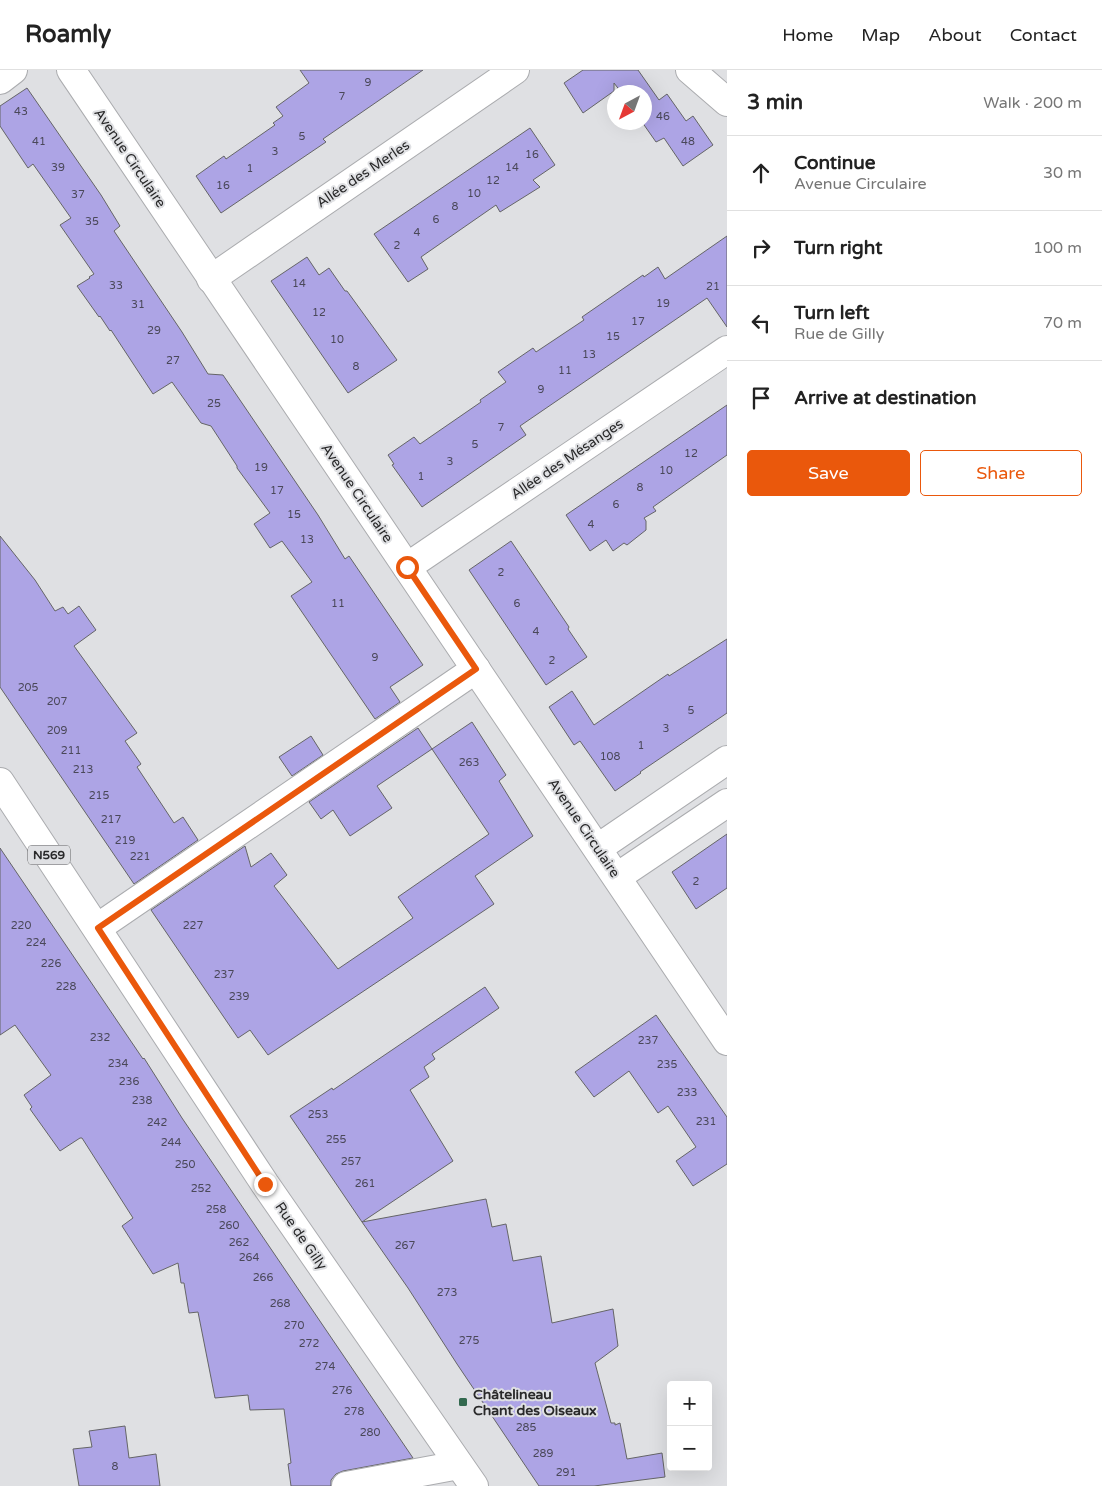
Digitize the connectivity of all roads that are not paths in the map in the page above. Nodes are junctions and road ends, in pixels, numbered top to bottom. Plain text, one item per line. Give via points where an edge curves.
1 (14, 70) edge
2 (71, 70) edge
3 (515, 70) edge
4 (690, 70) edge
5 (0, 80) edge
6 (727, 102) edge
7 (211, 279) junction
8 (727, 350) edge
9 (407, 567) junction
10 (476, 669) junction
11 (727, 760) edge
12 (0, 782) edge
13 (727, 803) edge
14 (598, 848) junction
15 (618, 877) junction
16 (98, 928) junction
17 (727, 1041) edge
18 (466, 1475) edge
19 (346, 1486) edge

1 - 5 street
2 - 7 street, Avenue Circulaire
3 - 7 street, Allée des Merles
4 - 6 street
7 - 9 street, Avenue Circulaire
8 - 9 street, Allée des Mésanges
9 - 10 street, Avenue Circulaire
10 - 14 street, Avenue Circulaire
10 - 16 street
11 - 14 street
12 - 16 street, Rue de Gilly / N569
13 - 15 street
14 - 15 street, Avenue Circulaire
15 - 17 street, Avenue Circulaire
16 - 18 street, Rue de Gilly / N569 via 265,1184
18 - 19 street

